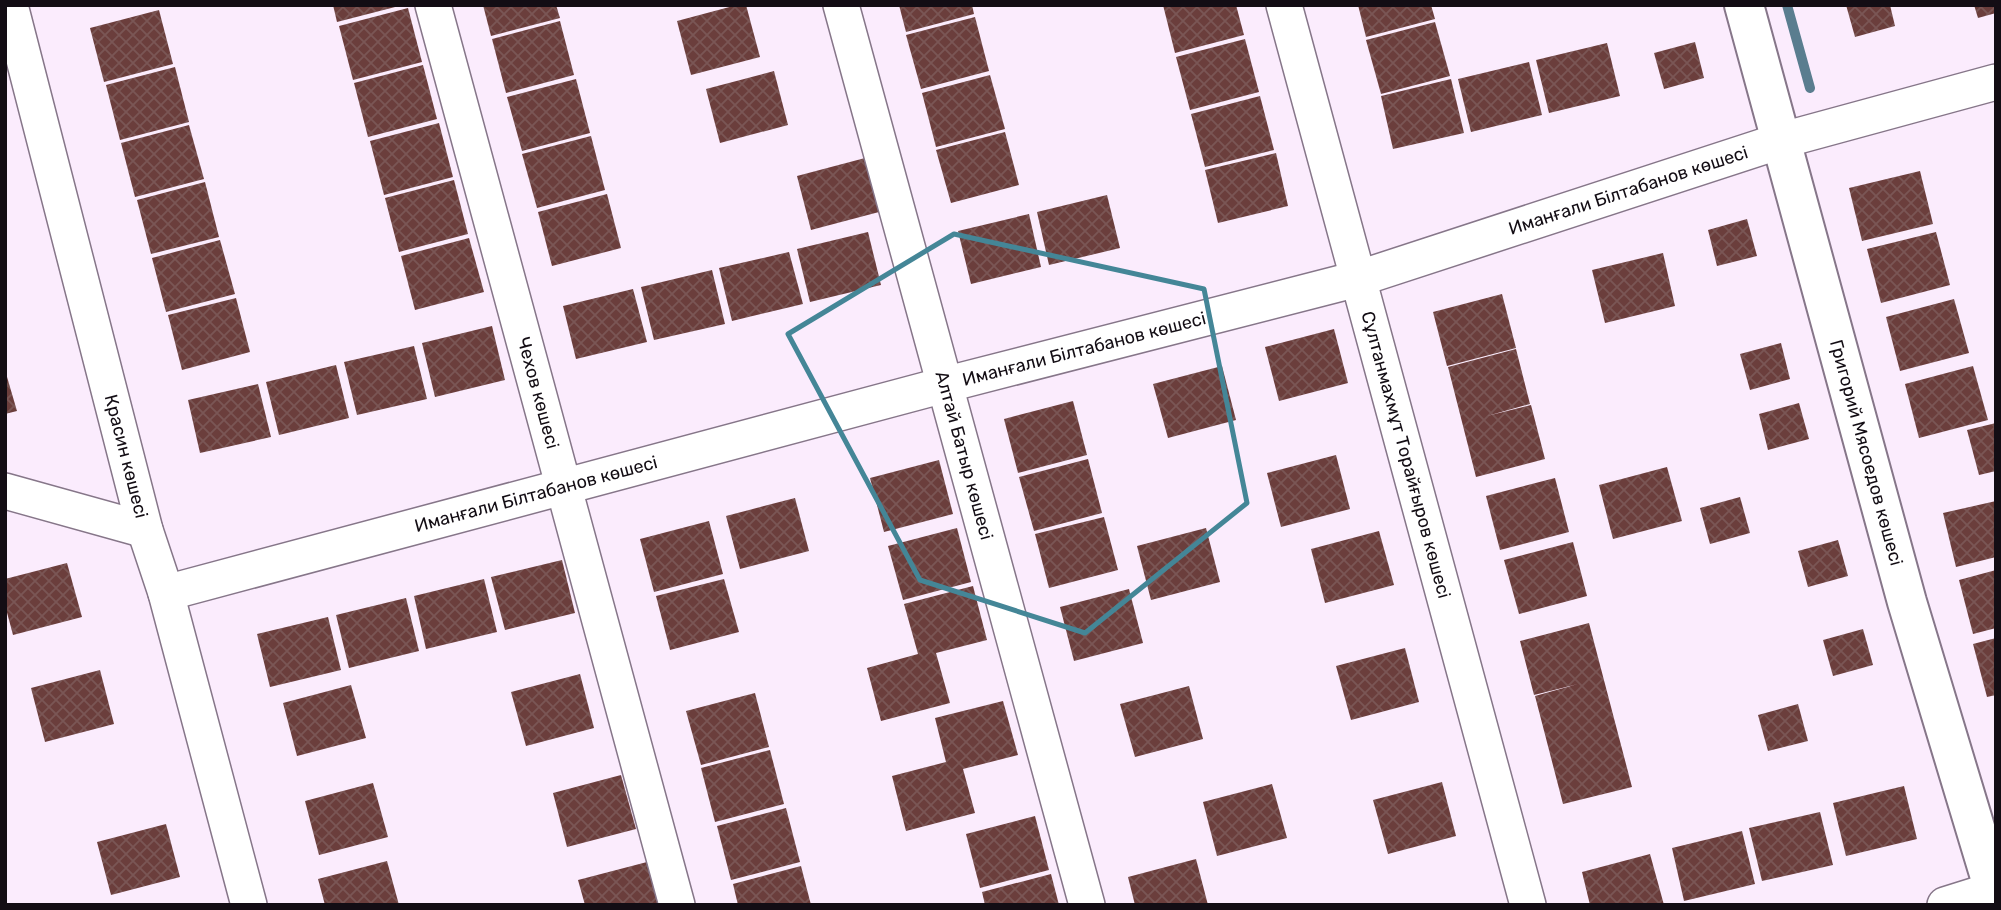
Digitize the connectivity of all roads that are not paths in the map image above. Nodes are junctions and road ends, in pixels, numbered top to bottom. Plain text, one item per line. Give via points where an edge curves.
1 (10, 5) edge
2 (433, 5) edge
3 (841, 5) edge
4 (1284, 5) edge
5 (1744, 5) edge
6 (1996, 82) edge
7 (1783, 140) junction
8 (1357, 279) junction
9 (944, 385) junction
10 (565, 487) junction
11 (5, 491) edge
12 (145, 530) junction
13 (166, 593) junction
14 (1995, 892) edge
15 (249, 905) edge
16 (677, 905) edge
17 (1087, 905) edge
18 (1528, 905) edge
19 (1945, 905) edge

1 - 12 street, Красин көшесі
2 - 10 street, Чехов көшесі
3 - 9 street, Алтай Батыр көшесі
4 - 8 street, Сұлтанмахмұт Торайғыров көшесі
5 - 7 main road, Григорий Мясоедов көшесі
6 - 7 street, Иманғали Білтабанов көшесі
7 - 8 street, Иманғали Білтабанов көшесі
7 - 14 main road, Григорий Мясоедов көшесі via 1907,602
8 - 9 street, Иманғали Білтабанов көшесі
8 - 18 street, Сұлтанмахмұт Торайғыров көшесі
9 - 10 street, Иманғали Білтабанов көшесі
9 - 17 street, Алтай Батыр көшесі
10 - 13 street, Иманғали Білтабанов көшесі
10 - 16 street, Чехов көшесі
11 - 12 street
12 - 13 street, Красин көшесі
13 - 15 street, Красин көшесі
14 - 19 street

